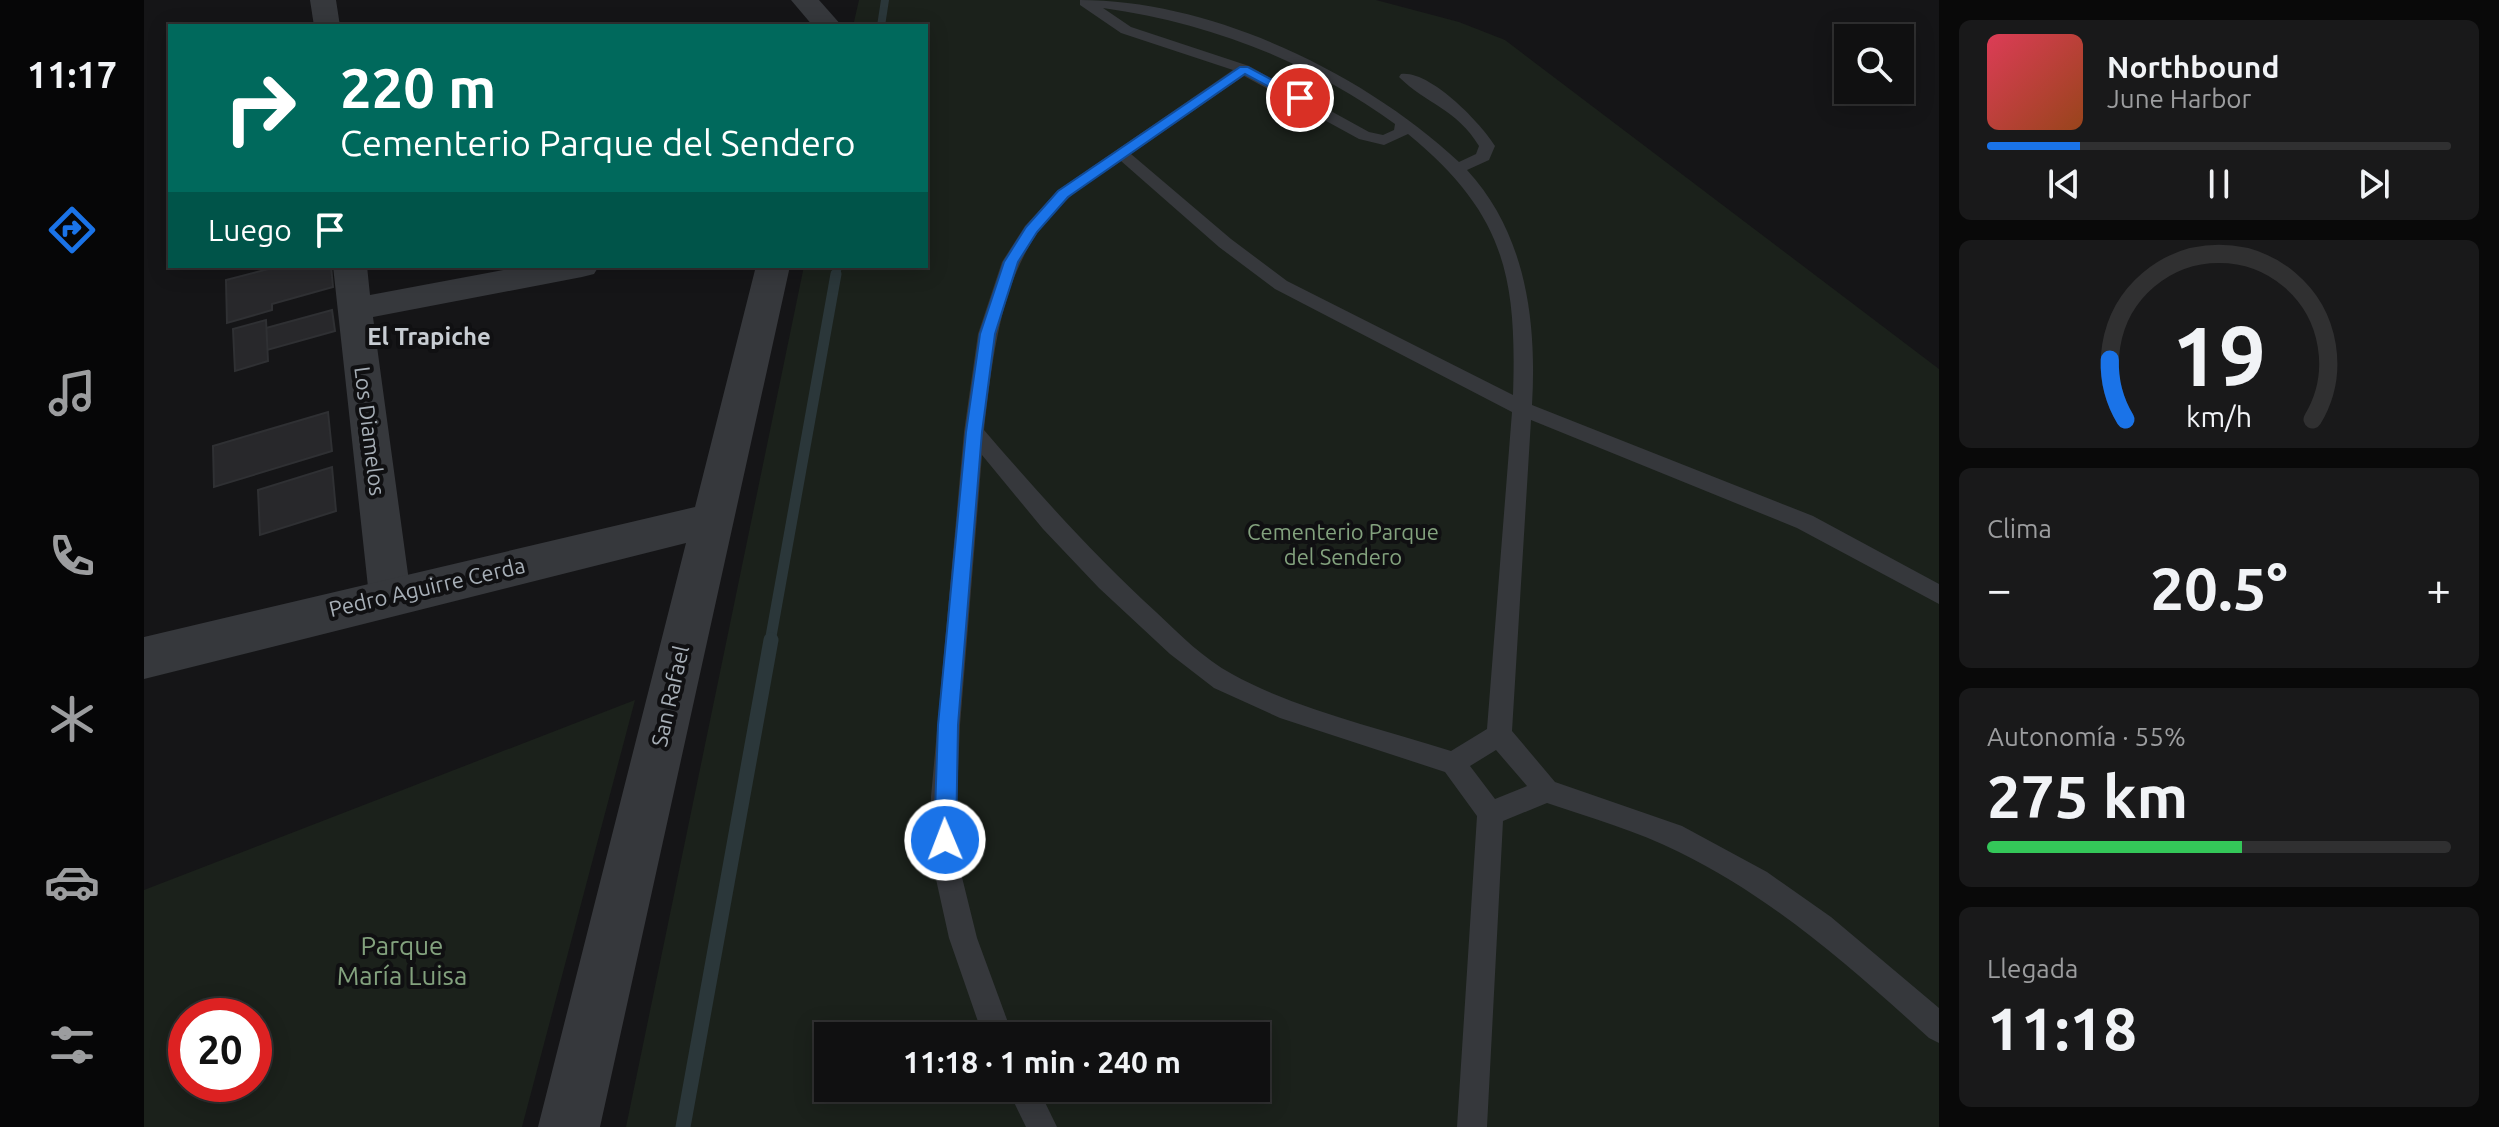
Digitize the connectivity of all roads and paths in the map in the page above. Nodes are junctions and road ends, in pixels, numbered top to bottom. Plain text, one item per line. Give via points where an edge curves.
1 (323, 0) edge
2 (804, 0) edge
3 (1083, 1) edge
4 (327, 24) edge
5 (826, 24) edge
6 (1244, 69) junction
7 (1406, 77) dead end
8 (1403, 123) junction
9 (1120, 152) junction
10 (1457, 169) junction
11 (350, 268) edge
12 (571, 268) edge
13 (773, 268) edge
14 (355, 309) junction
15 (1521, 408) junction
16 (974, 432) junction
17 (711, 520) junction
18 (1939, 595) edge
19 (390, 596) junction
20 (144, 658) edge
21 (1499, 735) junction
22 (1453, 763) junction
23 (1547, 791) junction
24 (1490, 813) junction
25 (992, 1022) edge
26 (1939, 1028) edge
27 (1029, 1102) edge
28 (569, 1127) edge
29 (1042, 1127) edge
30 (1472, 1127) edge

1 - 4 street
2 - 5 street
3 - 6 lane via 1126,30
3 - 8 lane via 1160,15 1262,45 1342,83
6 - 8 lane via 1371,138 1396,137
6 - 9 lane
7 - 10 lane via 1447,103 1483,138 1483,157
8 - 10 lane
9 - 15 lane via 1281,285
9 - 16 lane via 1046,211 1011,262 987,334
10 - 15 lane via 1491,213 1511,258 1522,308
11 - 14 street, Los Diamelos
12 - 14 street
13 - 17 street, San Rafael
14 - 19 street, Los Diamelos
15 - 18 lane via 1805,522
15 - 21 lane
16 - 22 lane via 1099,573 1222,681 1280,707
16 - 25 lane via 948,725 945,861 963,938
17 - 19 street, Pedro Aguirre Cerda
17 - 28 street, San Rafael
19 - 20 street, Pedro Aguirre Cerda
21 - 22 lane
21 - 23 lane
22 - 24 lane
23 - 24 lane
23 - 26 lane via 1645,823 1758,881 1849,948
24 - 30 lane
27 - 29 lane

